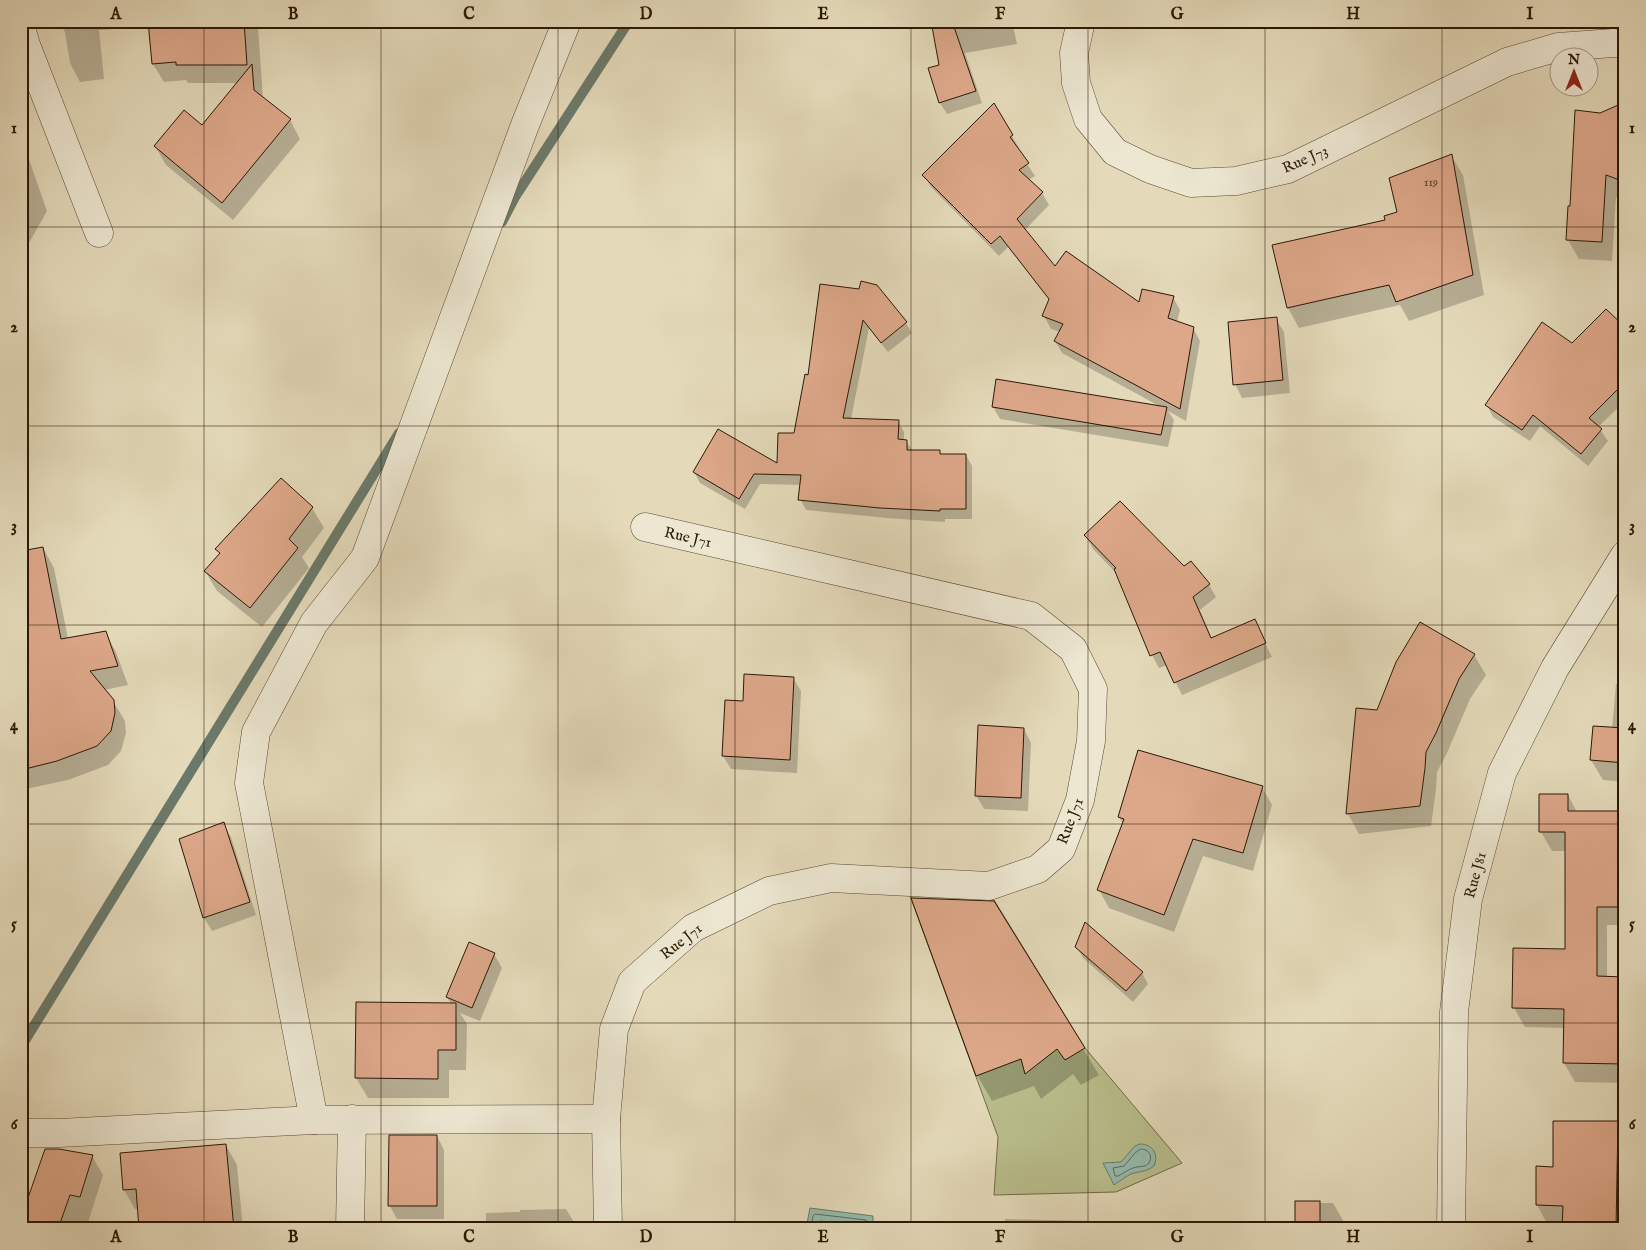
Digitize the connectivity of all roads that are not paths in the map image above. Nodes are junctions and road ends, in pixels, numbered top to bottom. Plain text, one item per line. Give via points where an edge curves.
1 (567, 21) edge
2 (1081, 21) edge
3 (21, 28) edge
4 (1625, 44) edge
5 (99, 233) dead end
6 (645, 527) dead end
7 (1625, 555) edge
8 (352, 1119) junction
9 (606, 1119) junction
10 (314, 1120) junction
11 (21, 1133) edge
12 (350, 1229) edge
13 (608, 1229) edge
14 (1451, 1229) edge

1 - 10 street via 524,125 365,558 314,623 256,732 249,783
2 - 4 street, Rue J73 via 1074,53 1076,83 1088,119 1114,152 1191,183 1236,181 1288,169 1507,62 1558,47 1613,42
3 - 5 street
6 - 9 street, Rue J71 via 1031,616 1073,649 1093,689 1091,741 1080,800 1061,849 1038,869 990,886 831,878 769,891 693,928 632,982 614,1029
7 - 14 street, Rue J81 via 1555,668 1502,773 1468,899 1454,1012
8 - 9 street
8 - 10 street
8 - 12 street
9 - 13 street, Rue J71
10 - 11 street

